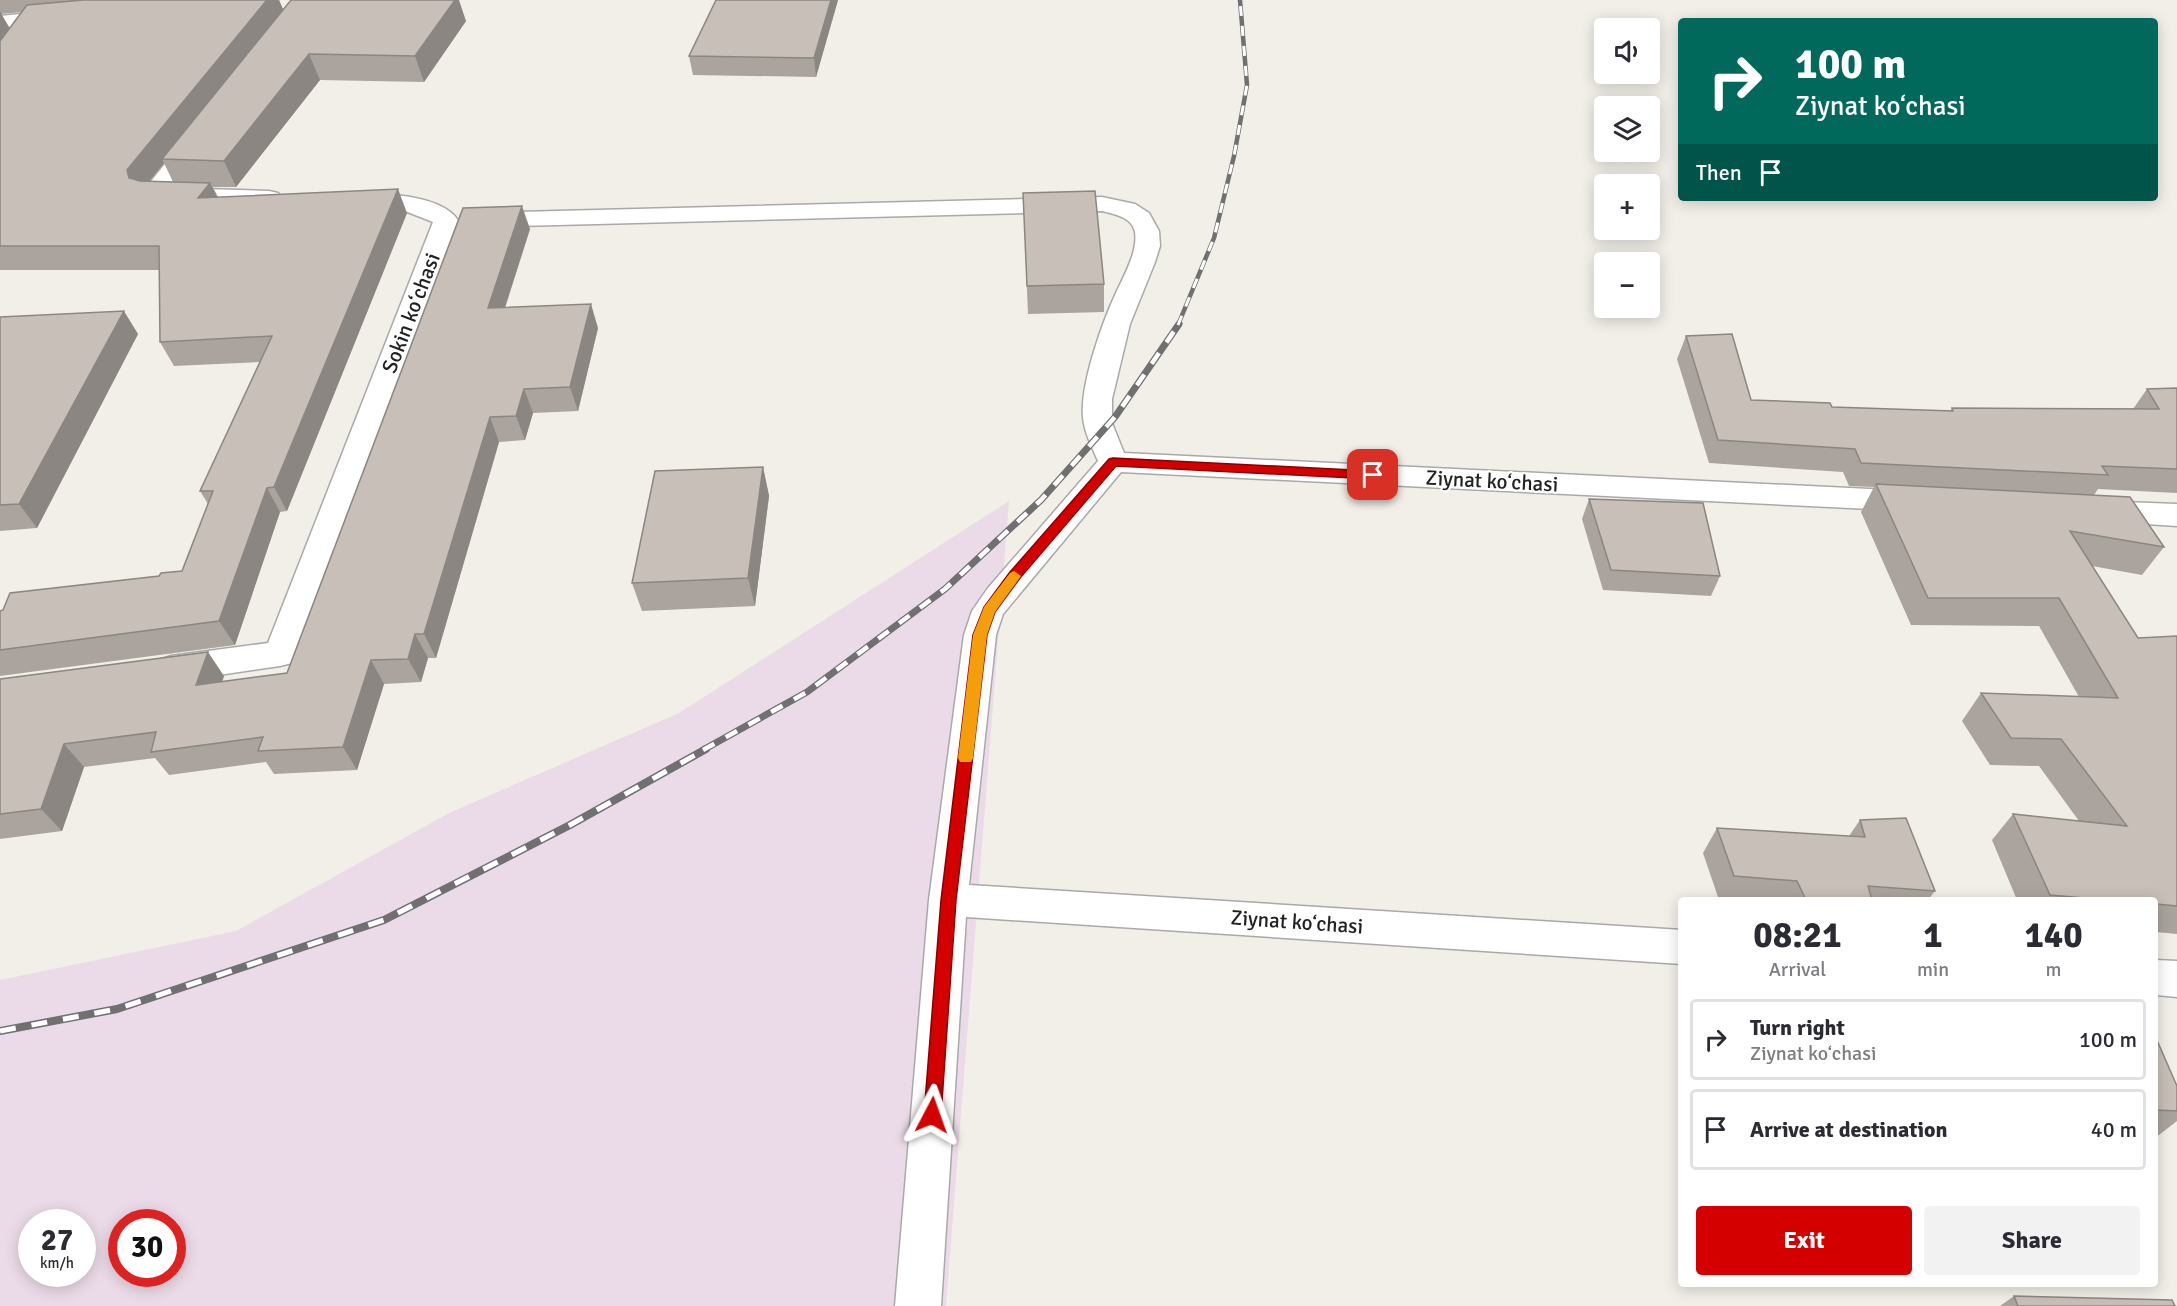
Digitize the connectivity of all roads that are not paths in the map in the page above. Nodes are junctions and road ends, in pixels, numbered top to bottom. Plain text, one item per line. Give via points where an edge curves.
1 (79, 15) edge
2 (32, 19) junction
3 (0, 22) edge
4 (13, 44) edge
5 (212, 121) edge
6 (293, 198) edge
7 (339, 199) edge
8 (446, 220) junction
9 (1113, 462) junction
10 (1940, 503) edge
11 (2071, 509) edge
12 (2177, 515) edge
13 (152, 671) edge
14 (948, 900) junction
15 (1678, 947) edge
16 (2158, 978) edge
17 (2177, 979) edge
18 (918, 1306) edge

1 - 2 street
2 - 3 street
2 - 4 street
5 - 6 street via 153,195
7 - 8 street via 407,202
8 - 9 street via 1121,206 1143,219 1148,233 1147,254 1120,316 1097,410 1099,428
8 - 13 street, Sokin koʻchasi via 280,654
9 - 10 street, Ziynat koʻchasi
9 - 14 street via 988,611 980,635
11 - 12 street
14 - 15 street, Ziynat koʻchasi
14 - 18 street
16 - 17 street

